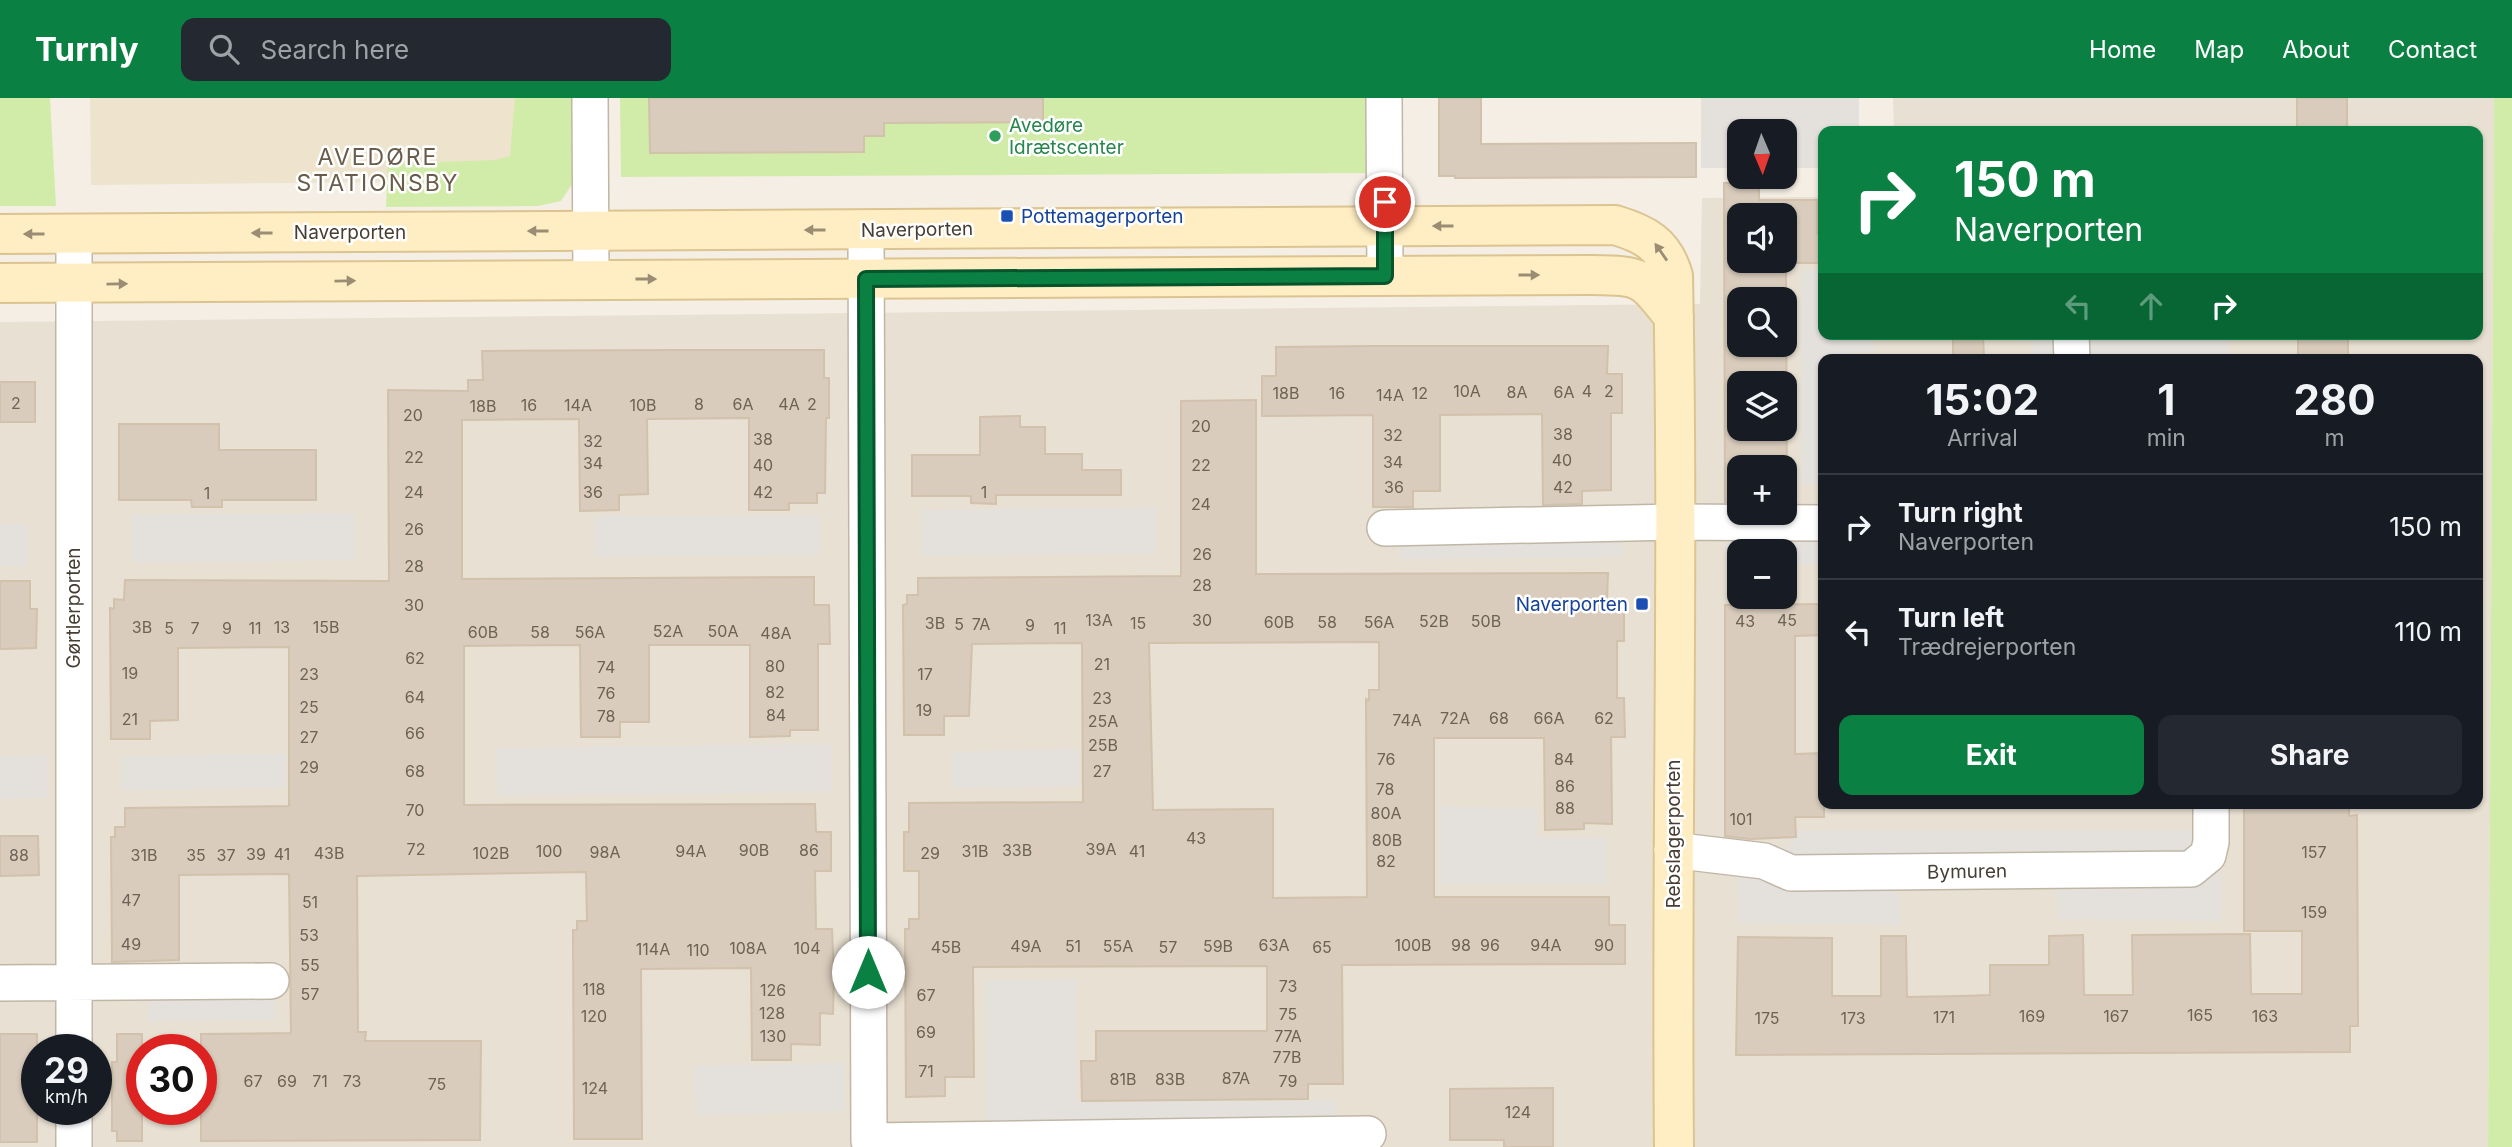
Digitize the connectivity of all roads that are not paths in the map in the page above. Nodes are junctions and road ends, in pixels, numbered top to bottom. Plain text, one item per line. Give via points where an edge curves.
1 (590, 98) edge
2 (1384, 98) edge
3 (1385, 226) junction
4 (866, 229) junction
5 (590, 231) junction
6 (0, 234) edge
7 (74, 234) junction
8 (1385, 276) junction
9 (591, 279) junction
10 (866, 279) junction
11 (0, 283) edge
12 (73, 284) junction
13 (1674, 317) junction
14 (1676, 522) junction
15 (1818, 523) edge
16 (1385, 528) dead end
17 (2211, 809) edge
18 (1672, 850) junction
19 (271, 981) dead end
20 (74, 982) junction
21 (0, 983) edge
22 (74, 1034) edge
23 (74, 1125) edge
24 (1368, 1134) dead end
25 (74, 1147) edge
26 (1674, 1147) edge

1 - 5 street
2 - 3 street
3 - 4 street, Naverporten
3 - 8 street
13 -> 3 street, Naverporten via 1670,264 1656,242 1631,230 1615,225
4 -> 5 street, Naverporten
4 - 10 street
5 -> 7 street, Naverporten
5 - 9 street
7 -> 6 street, Naverporten
7 - 12 street, Gørtlerporten
8 - 10 street
8 -> 13 street via 1630,276 1651,288
9 -> 10 street
12 -> 9 street
10 - 24 street via 869,1141
11 - 12 street
12 - 20 street, Gørtlerporten
13 - 14 street, Rebslagerporten
14 - 15 street
14 - 16 street
14 - 18 street, Rebslagerporten
17 - 18 street, Bymuren via 2208,855 2192,869 1791,873 1764,862
18 - 26 street, Rebslagerporten
19 - 20 street
20 - 21 street
20 - 22 street, Gørtlerporten
23 - 25 street

